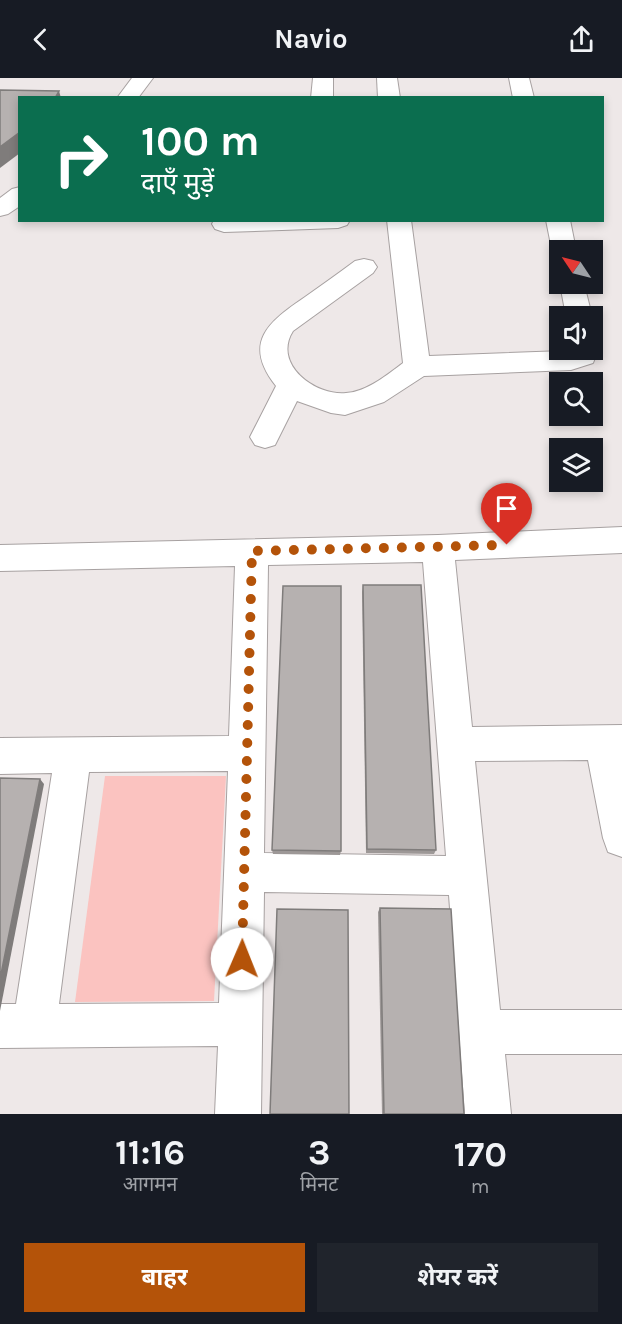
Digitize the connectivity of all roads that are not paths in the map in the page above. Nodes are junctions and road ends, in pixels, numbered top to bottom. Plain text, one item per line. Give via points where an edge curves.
1 (142, 78) edge
2 (323, 78) edge
3 (387, 78) edge
4 (519, 78) edge
5 (128, 96) edge
6 (322, 96) edge
7 (389, 96) edge
8 (524, 96) edge
9 (18, 196) edge
10 (0, 209) edge
11 (281, 222) edge
12 (399, 222) edge
13 (558, 222) edge
14 (224, 224) dead end
15 (562, 240) edge
16 (364, 267) dead end
17 (571, 360) edge
18 (417, 366) junction
19 (290, 386) junction
20 (265, 436) dead end
21 (622, 540) edge
22 (438, 548) junction
23 (252, 551) junction
24 (0, 558) edge
25 (612, 742) edge
26 (456, 744) junction
27 (247, 753) junction
28 (74, 755) junction
29 (0, 756) edge
30 (622, 838) edge
31 (244, 872) junction
32 (467, 876) junction
33 (240, 1024) junction
34 (17, 1026) edge
35 (481, 1032) junction
36 (622, 1032) edge
37 (238, 1114) edge
38 (488, 1114) edge

1 - 5 street
2 - 6 street
3 - 7 street
4 - 8 street
9 - 10 street
11 - 14 street
12 - 18 street
13 - 15 street
16 - 19 street via 282,326 273,342 274,361
17 - 18 street
18 - 19 street via 399,382 346,404 322,402
19 - 20 street
21 - 22 street
22 - 23 street
22 - 26 street
23 - 24 street
23 - 27 street
25 - 26 street
25 - 30 street
26 - 32 street
27 - 28 street
27 - 31 street
28 - 29 street
28 - 34 street
31 - 32 street
31 - 33 street
32 - 35 street
33 - 34 street
33 - 37 street
35 - 36 street
35 - 38 street

